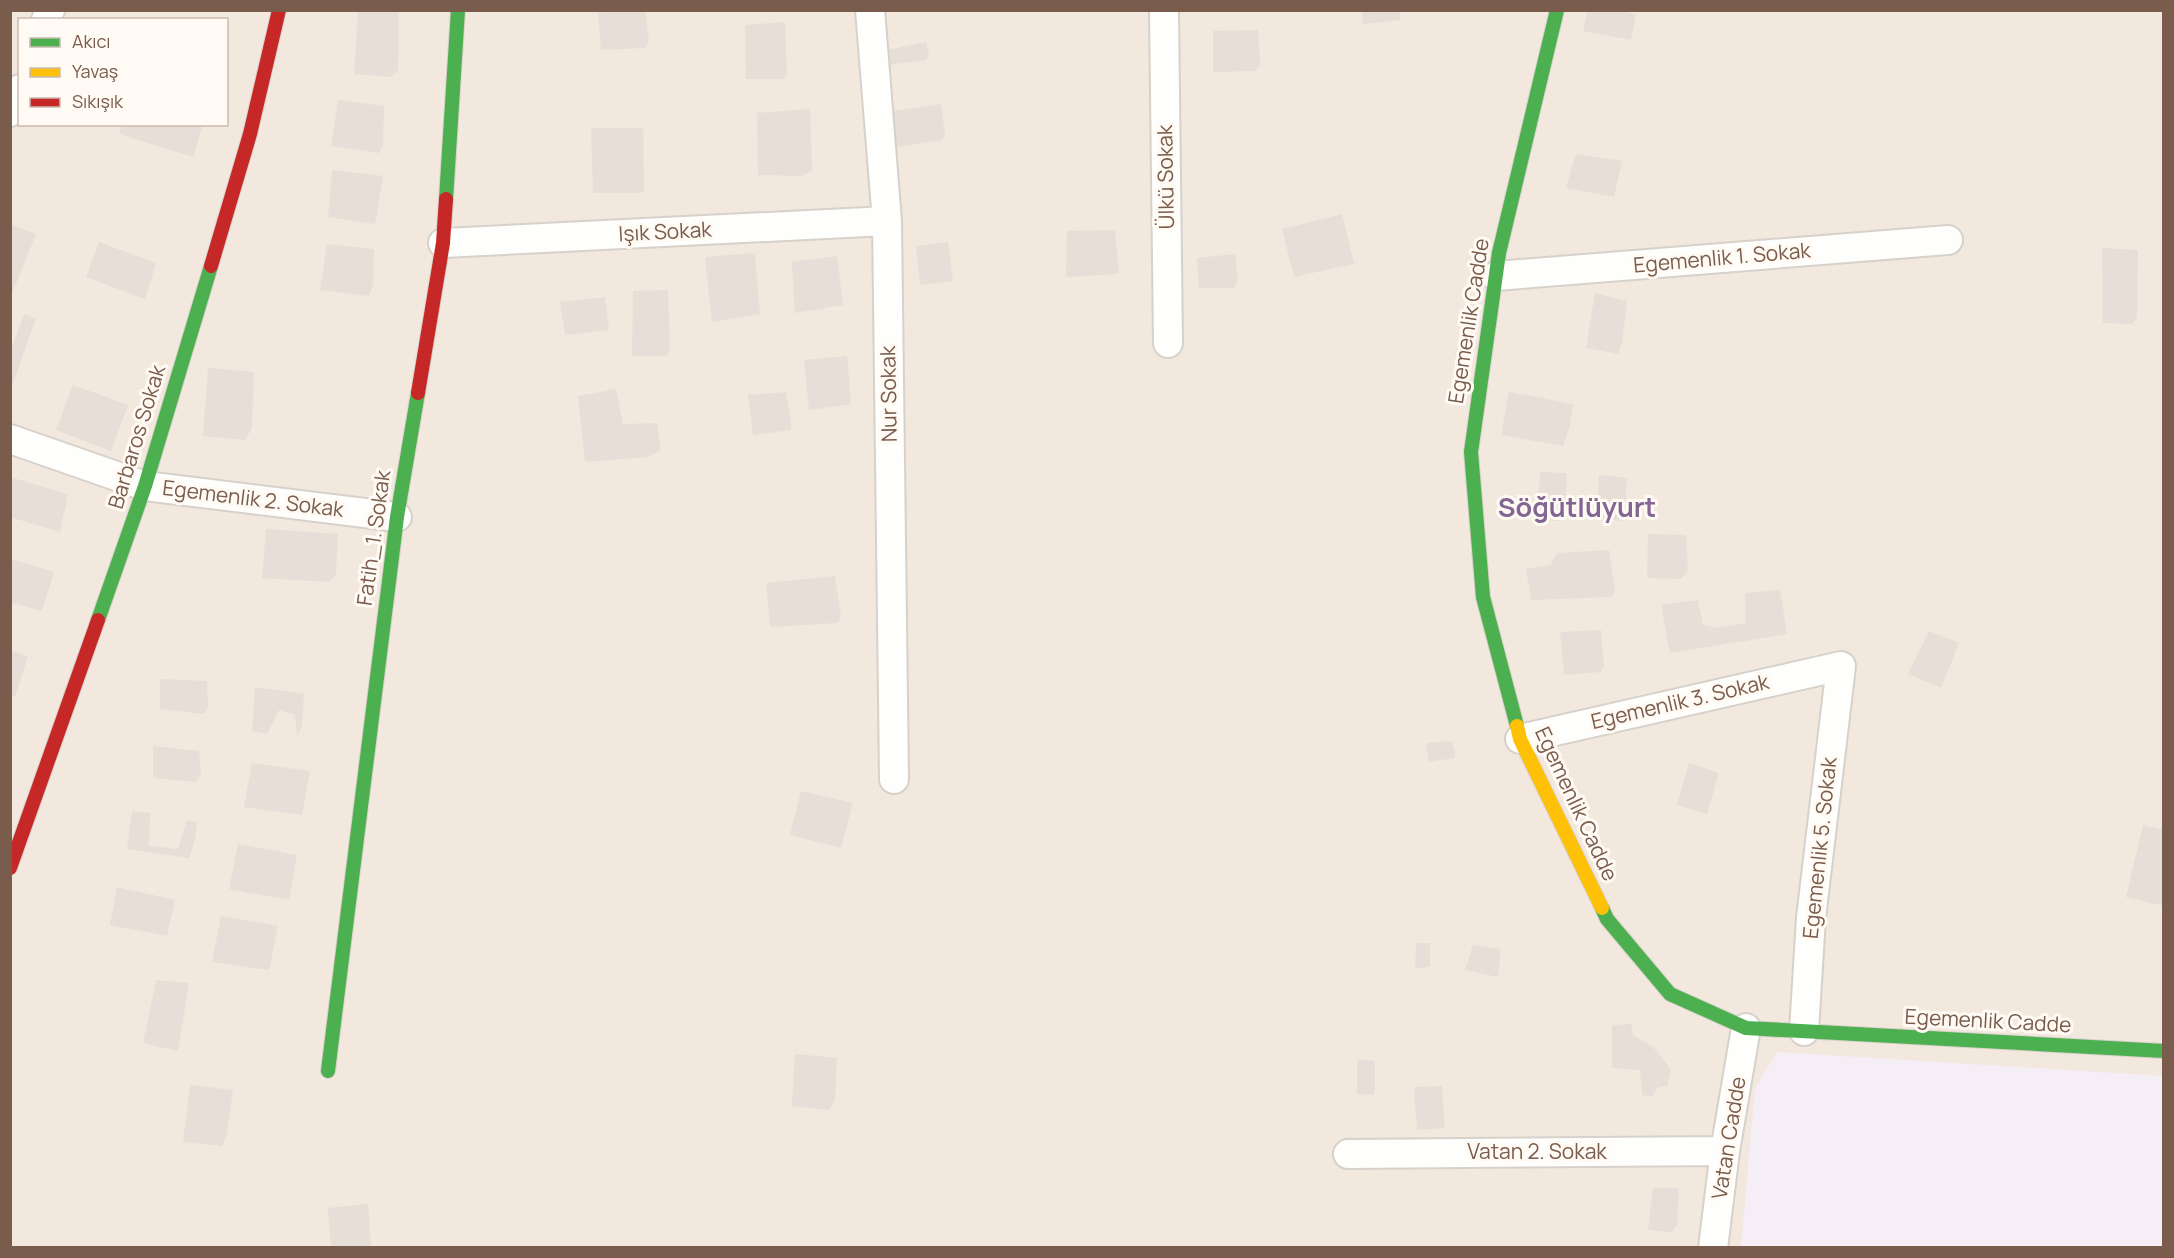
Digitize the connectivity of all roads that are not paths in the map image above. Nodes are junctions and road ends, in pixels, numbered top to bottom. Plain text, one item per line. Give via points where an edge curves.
1 (279, 10) edge
2 (458, 10) edge
3 (870, 10) edge
4 (1164, 10) edge
5 (1557, 10) edge
6 (18, 94) edge
7 (10, 112) edge
8 (887, 221) junction
9 (1948, 240) dead end
10 (443, 243) junction
11 (1496, 276) junction
12 (1168, 343) dead end
13 (10, 439) edge
14 (145, 486) junction
15 (397, 517) junction
16 (1841, 666) joint
17 (1520, 739) junction
18 (894, 779) dead end
19 (10, 868) edge
20 (1746, 1028) junction
21 (1804, 1031) junction
22 (2163, 1051) edge
23 (328, 1071) dead end
24 (1725, 1151) junction
25 (1348, 1154) dead end
26 (1713, 1248) edge

1 - 14 street, Barbaros Sokak via 250,134
2 - 10 street, Fatih_1. Sokak
3 - 8 street, Nur Sokak
4 - 12 street, Ülkü Sokak
5 - 11 street, Egemenlik Cadde
6 - 7 street
8 - 10 street, Işık Sokak
8 - 18 street, Nur Sokak
9 - 11 street, Egemenlik 1. Sokak
10 - 15 street, Fatih_1. Sokak
11 - 17 street, Egemenlik Cadde via 1471,452 1483,597
13 - 14 street, Egemenlik 2. Sokak
14 - 15 street, Egemenlik 2. Sokak
14 - 19 street, Barbaros Sokak
15 - 23 street, Fatih_1. Sokak
16 - 17 street, Egemenlik 3. Sokak
16 - 21 street, Egemenlik 5. Sokak via 1810,918
17 - 20 street, Egemenlik Cadde via 1607,919 1670,994
20 - 21 street, Egemenlik Cadde
20 - 24 street, Vatan Cadde
21 - 22 street, Egemenlik Cadde
24 - 25 street, Vatan 2. Sokak
24 - 26 street, Vatan Cadde

